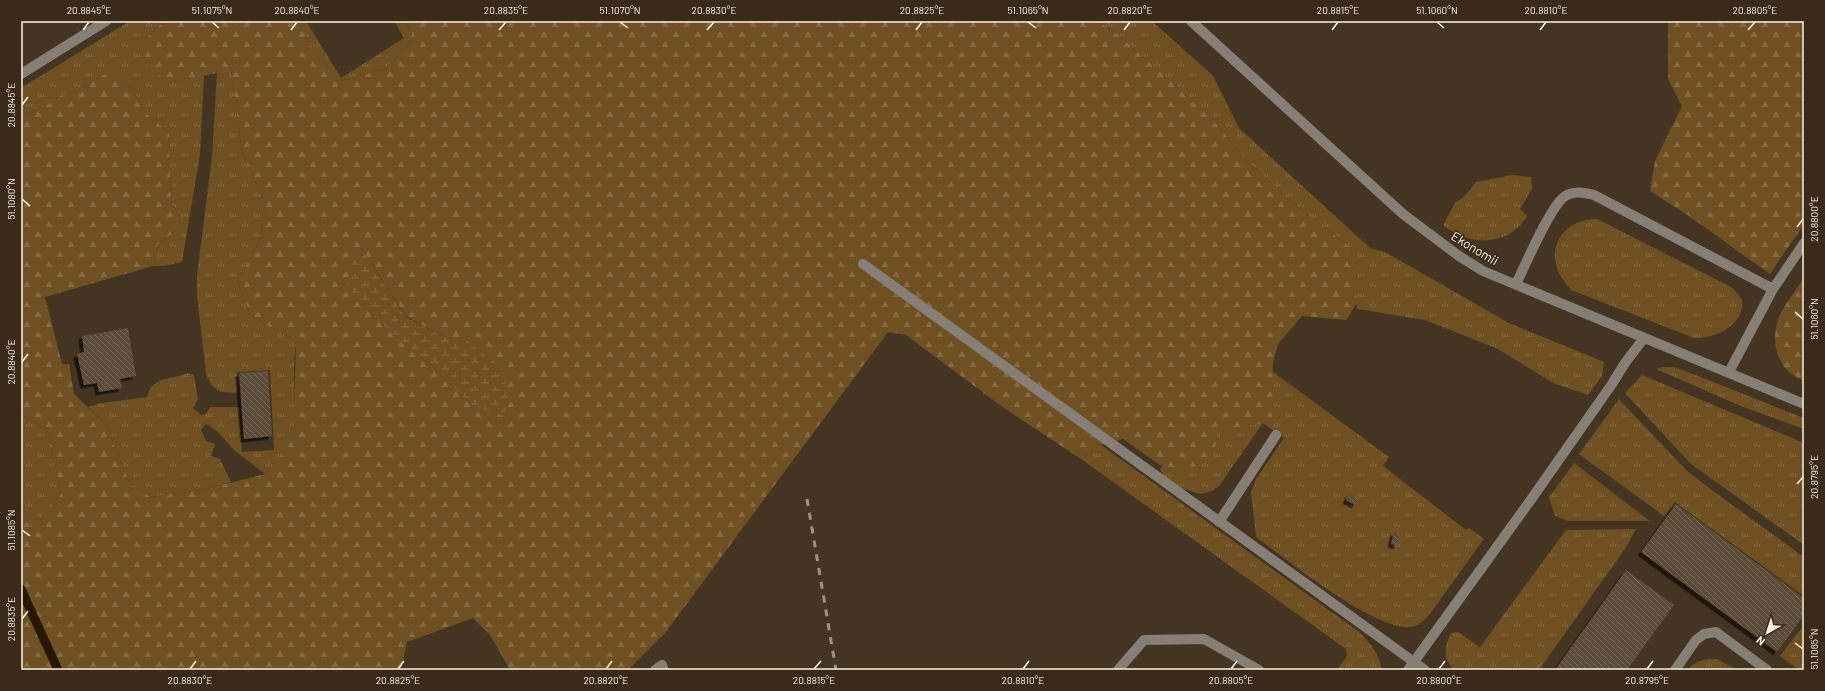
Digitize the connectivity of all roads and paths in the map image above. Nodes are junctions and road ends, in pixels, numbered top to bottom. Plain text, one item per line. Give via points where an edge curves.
1 (106, 21) edge
2 (1191, 21) edge
3 (21, 74) edge
4 (1804, 243) edge
5 (863, 264) dead end
6 (1516, 284) junction
7 (1773, 289) junction
8 (1644, 338) junction
9 (1729, 372) junction
10 (1804, 404) edge
11 (1276, 435) dead end
12 (1219, 522) junction
13 (1128, 659) junction
14 (1411, 666) edge
15 (655, 670) edge
16 (664, 670) edge
17 (1118, 670) edge
18 (1131, 670) edge
19 (1259, 670) edge
20 (1425, 670) edge
21 (1675, 670) edge
22 (1768, 670) edge

1 - 3 street
2 - 6 street, Ekonomii via 1415,223 1483,271
4 - 7 street
5 - 12 street
6 - 7 street via 1554,207 1564,197 1577,192 1594,195
6 - 8 street, Ekonomii
7 - 9 street
8 - 9 street, Ekonomii
8 - 14 street
9 - 10 street, Ekonomii
11 - 12 street
12 - 14 street
13 - 17 street
13 - 18 street
13 - 19 street via 1144,640 1204,639
14 - 20 street
15 - 16 street via 662,665
21 - 22 street via 1696,640 1704,634 1716,632

